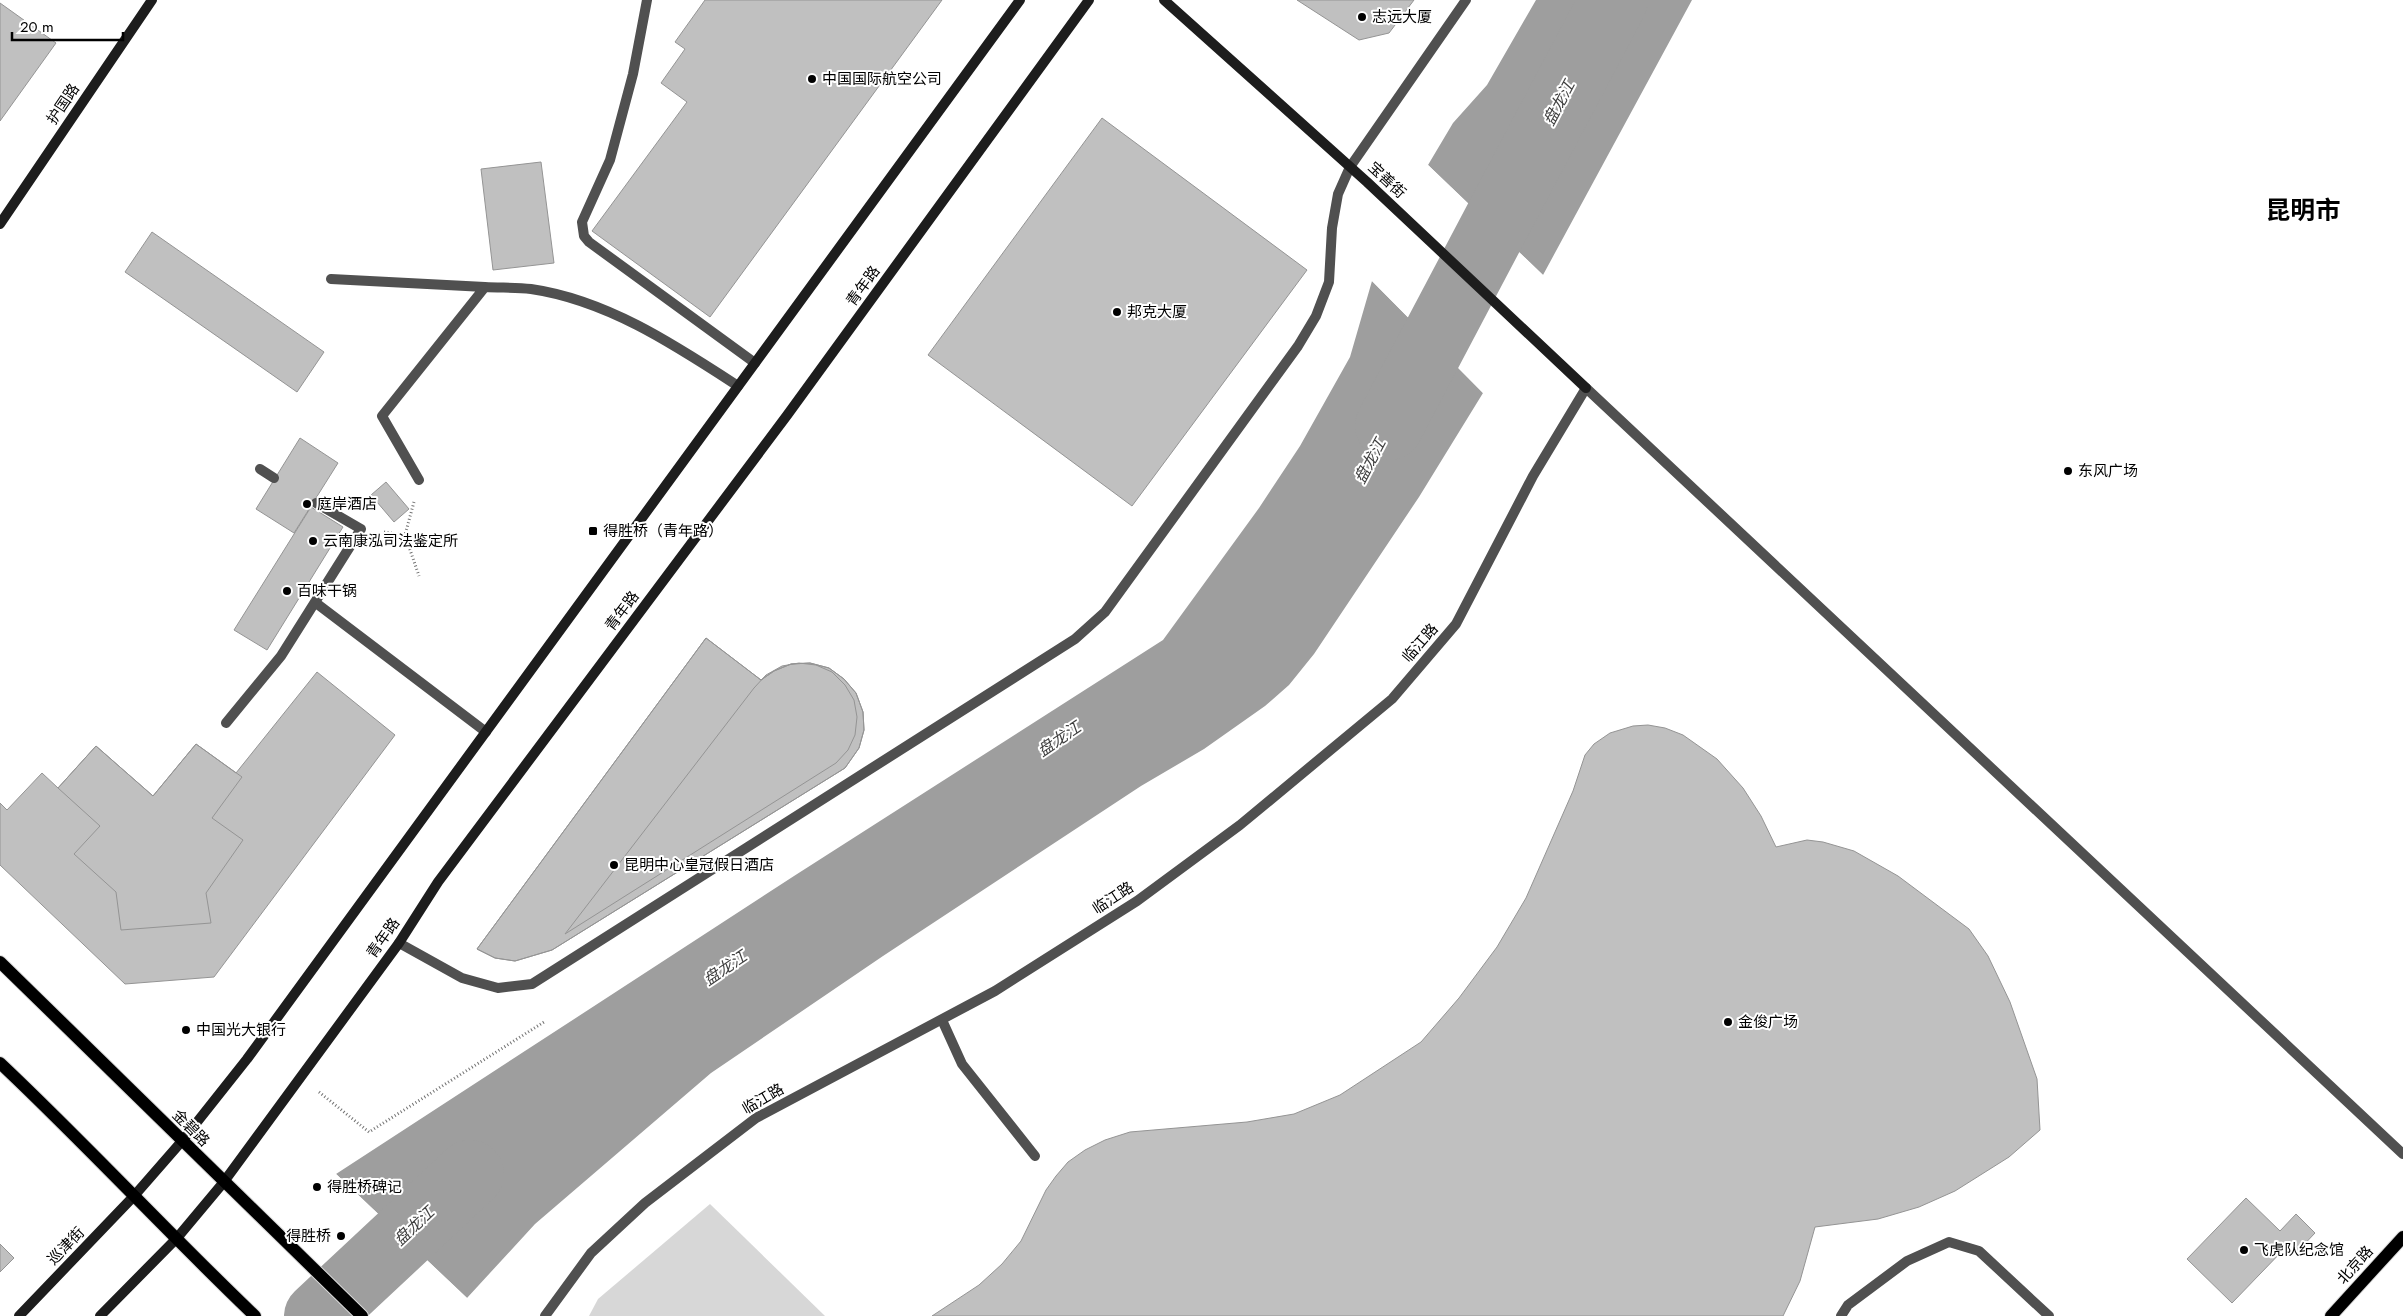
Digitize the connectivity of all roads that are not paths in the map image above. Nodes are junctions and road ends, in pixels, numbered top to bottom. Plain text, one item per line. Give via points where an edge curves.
1 (152, 0) edge
2 (647, 0) edge
3 (1020, 0) edge
4 (1089, 0) edge
5 (1164, 0) edge
6 (1466, 0) edge
7 (1350, 166) junction
8 (0, 224) edge
9 (331, 279) dead end
10 (485, 287) junction
11 (755, 364) junction
12 (738, 386) junction
13 (1586, 388) junction
14 (260, 469) dead end
15 (274, 478) dead end
16 (420, 480) road end
17 (316, 503) dead end
18 (316, 603) junction
19 (226, 723) dead end
20 (486, 732) junction
21 (399, 943) junction
22 (0, 962) edge
23 (942, 1020) junction
24 (0, 1062) edge
25 (182, 1141) junction
26 (2403, 1154) edge
27 (1035, 1156) dead end
28 (223, 1182) junction
29 (134, 1196) junction
30 (2403, 1236) edge
31 (177, 1238) junction
32 (19, 1316) edge
33 (100, 1316) edge
34 (255, 1316) edge
35 (362, 1316) edge
36 (545, 1316) edge
37 (1841, 1316) edge
38 (2049, 1316) edge
39 (2331, 1316) edge

1 - 8 main road, 护国路
2 - 11 street via 633,74 610,160 582,222 582,229 589,242
3 - 11 main road
4 - 21 main road, 青年路 via 794,406 438,882
5 - 7 main road, 宝善街
6 - 7 street
7 - 13 main road, 宝善街
7 - 21 street via 1338,194 1332,228 1330,282 1316,316 1298,346 1105,612 1075,639 532,984 498,988 462,978
9 - 10 street
10 - 12 street via 530,289 578,300 673,344
10 - 16 street via 382,416
11 - 12 main road
12 - 20 main road
13 - 23 street, 临江路 via 1533,476 1456,624 1392,699 1240,825 1137,901 995,991
13 - 26 street
14 - 15 street
17 - 18 street via 361,529
18 - 19 street via 281,656
18 - 20 street
20 - 25 main road via 247,1058
21 - 28 main road, 青年路
22 - 25 main road, 金碧路
23 - 27 street via 962,1064
23 - 36 street, 临江路 via 756,1118 645,1203 591,1253
24 - 29 main road
25 - 28 main road, 金碧路
25 - 29 main road
28 - 31 main road, 青年路
28 - 35 main road, 金碧路
29 - 31 main road
29 - 32 main road, 巡津街
30 - 39 main road, 北京路
31 - 33 main road
31 - 34 main road
37 - 38 street via 1848,1305 1907,1261 1949,1242 1979,1251

